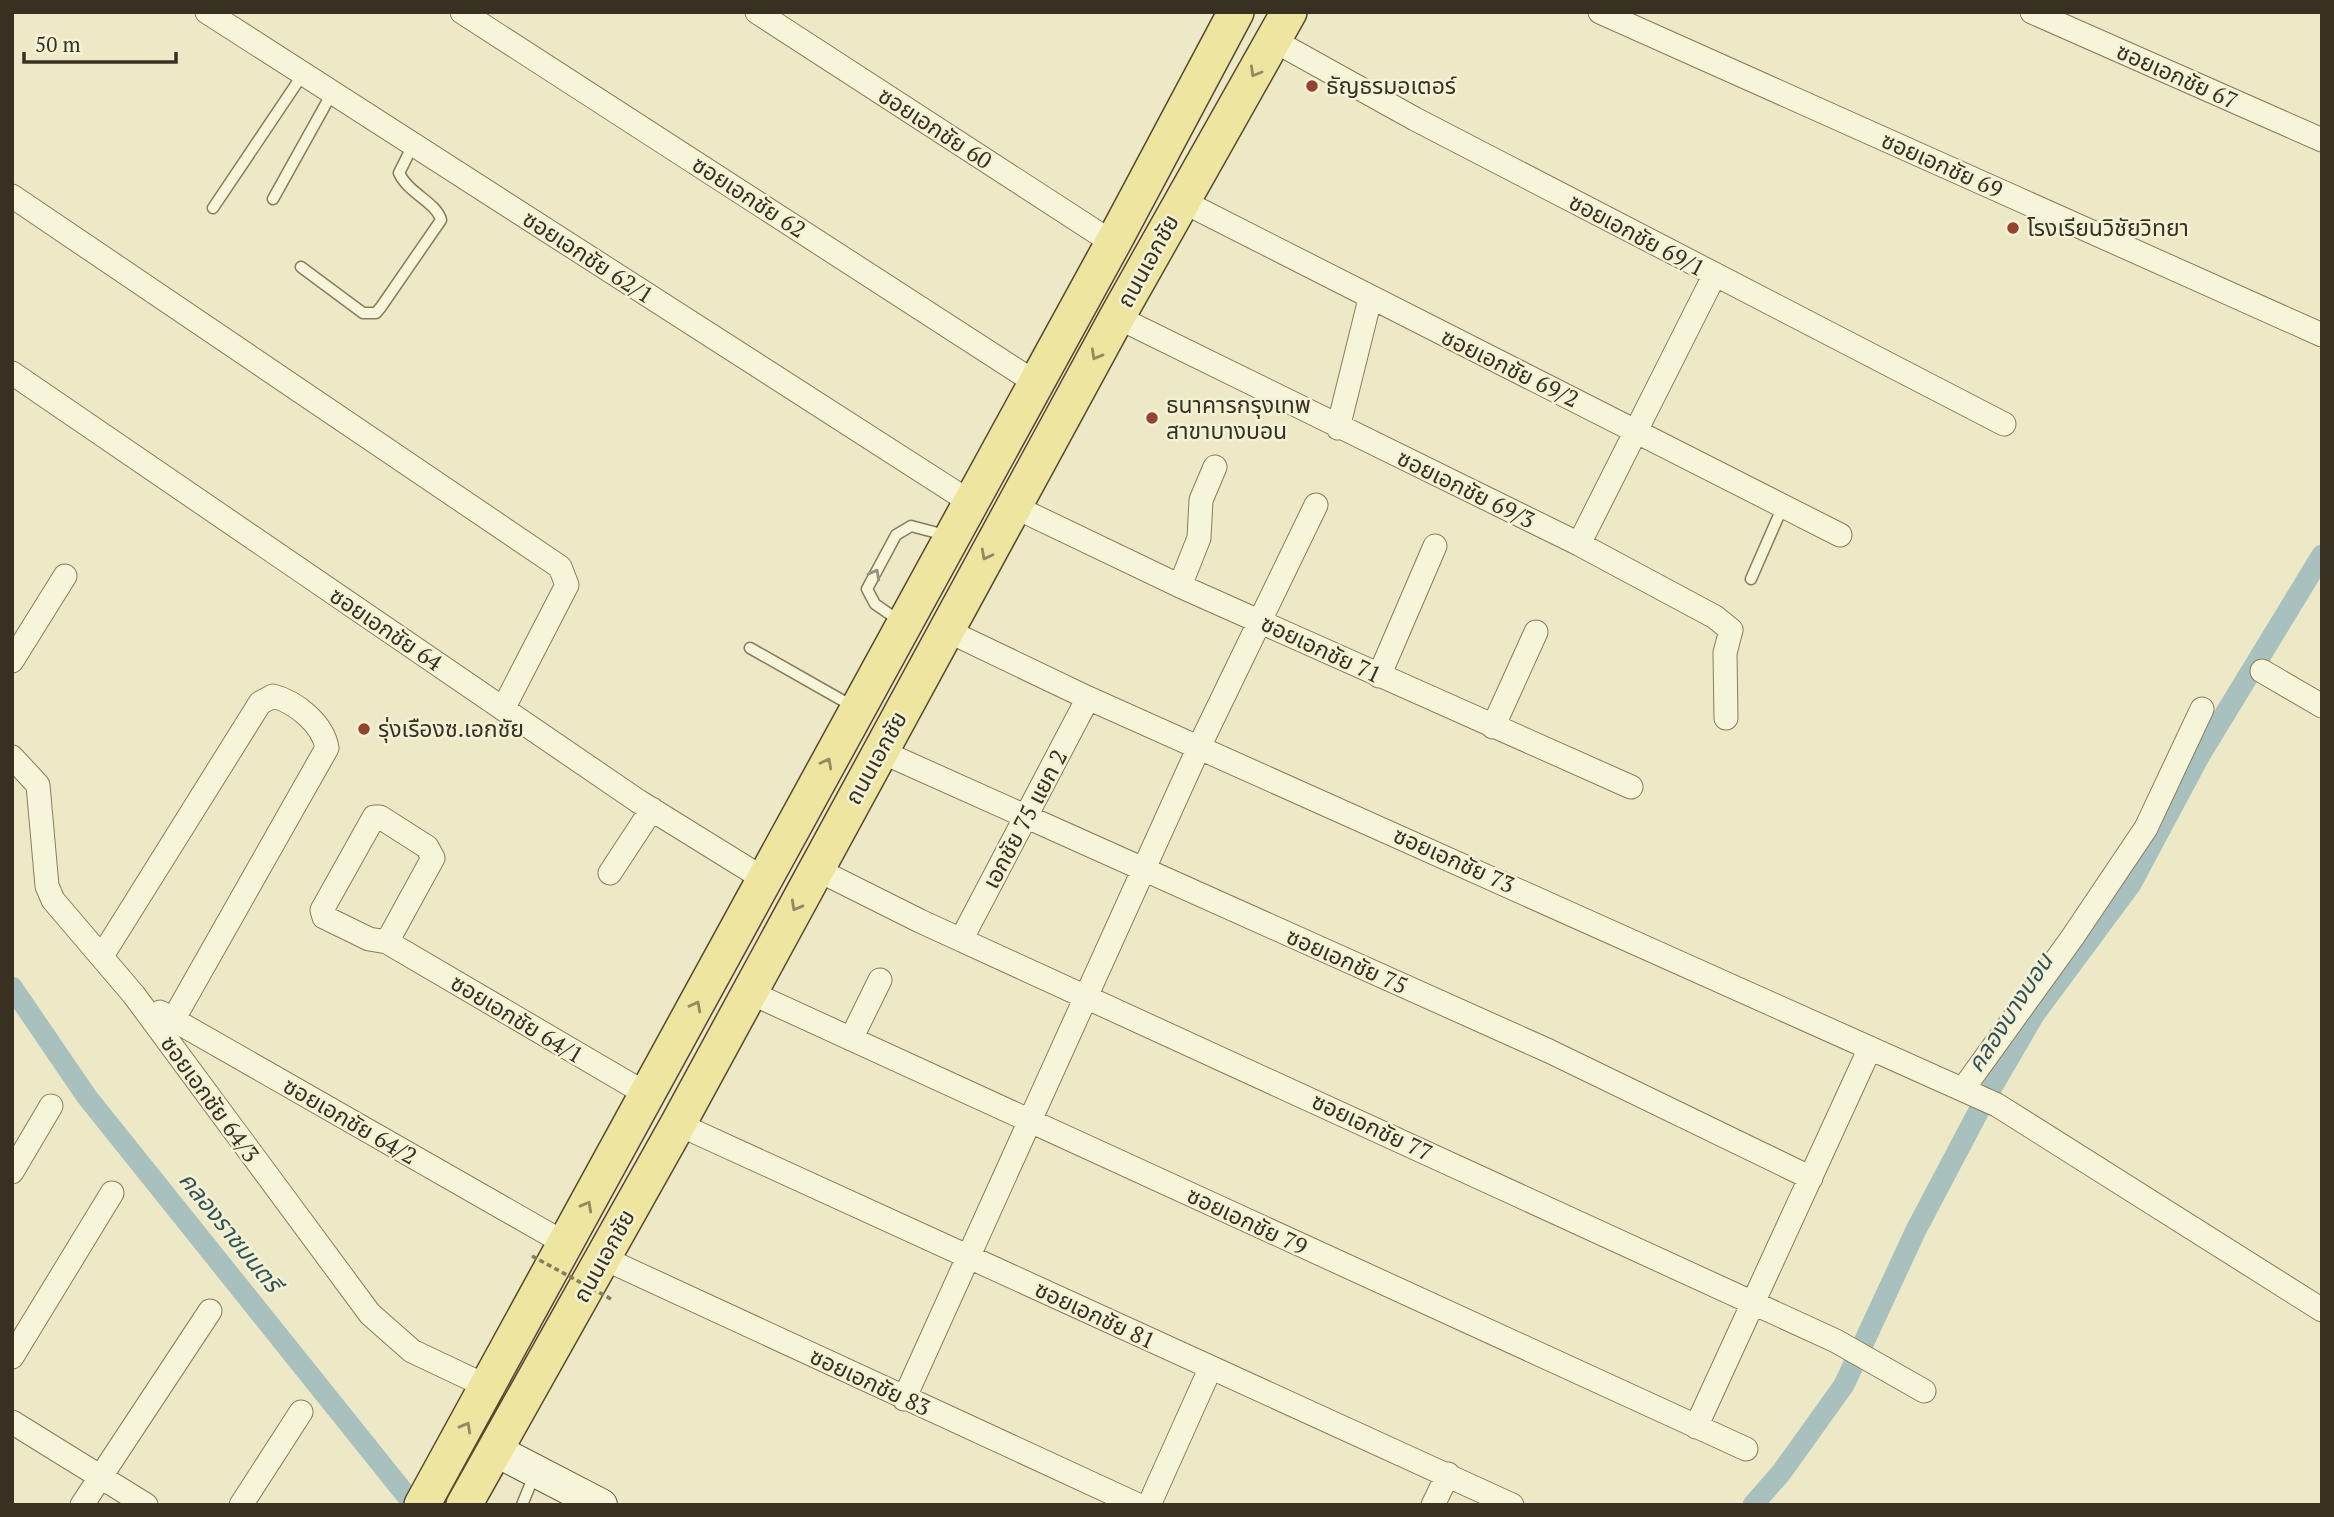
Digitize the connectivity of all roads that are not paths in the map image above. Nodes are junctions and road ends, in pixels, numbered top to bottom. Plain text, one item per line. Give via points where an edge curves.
1 (207, 12) edge
2 (462, 12) edge
3 (757, 12) edge
4 (1236, 12) edge
5 (1600, 12) edge
6 (2032, 12) edge
7 (1281, 26) edge
8 (303, 74) junction
9 (332, 93) junction
10 (2322, 140) edge
11 (413, 145) junction
12 (12, 196) edge
13 (273, 199) dead end
14 (1182, 201) junction
15 (213, 208) dead end
16 (1113, 243) junction
17 (301, 267) dead end
18 (1714, 276) junction
19 (1370, 299) junction
20 (1117, 317) junction
21 (2322, 335) edge
22 (12, 373) edge
23 (1035, 383) junction
24 (2004, 424) dead end
25 (1338, 428) junction
26 (1635, 430) junction
27 (1215, 467) dead end
28 (970, 502) junction
29 (1316, 505) dead end
30 (1013, 506) junction
31 (1783, 506) junction
32 (1840, 535) dead end
33 (951, 536) junction
34 (1579, 544) junction
35 (1434, 546) dead end
36 (65, 576) dead end
37 (1751, 579) dead end
38 (1180, 586) junction
39 (1261, 622) junction
40 (903, 623) junction
41 (946, 630) junction
42 (1536, 632) dead end
43 (750, 648) dead end
44 (12, 661) edge
45 (2262, 671) dead end
46 (1378, 676) junction
47 (1088, 698) junction
48 (2322, 706) edge
49 (856, 708) junction
50 (503, 709) junction
51 (2202, 709) dead end
52 (1726, 718) dead end
53 (1493, 727) junction
54 (1199, 747) junction
55 (880, 751) junction
56 (12, 757) edge
57 (1631, 787) dead end
58 (806, 800) junction
59 (652, 809) junction
60 (1027, 816) junction
61 (842, 820) junction
62 (816, 869) junction
63 (1143, 870) junction
64 (610, 873) dead end
65 (764, 879) junction
66 (961, 940) junction
67 (387, 942) junction
68 (102, 956) junction
69 (880, 980) dead end
70 (748, 992) junction
71 (134, 995) junction
72 (1088, 997) junction
73 (173, 1020) junction
74 (851, 1039) junction
75 (1870, 1048) junction
76 (1963, 1089) junction
77 (648, 1095) junction
78 (51, 1106) dead end
79 (1030, 1122) junction
80 (678, 1124) junction
81 (12, 1172) edge
82 (1811, 1178) junction
83 (112, 1193) dead end
84 (566, 1244) junction
85 (969, 1256) junction
86 (603, 1258) junction
87 (1754, 1302) junction
88 (2322, 1310) edge
89 (210, 1311) dead end
90 (12, 1357) edge
91 (1210, 1369) junction
92 (488, 1388) junction
93 (1924, 1391) dead end
94 (904, 1399) junction
95 (301, 1412) dead end
96 (12, 1422) edge
97 (1696, 1427) junction
98 (1746, 1449) dead end
99 (495, 1450) junction
100 (535, 1474) junction
101 (101, 1475) junction
102 (1448, 1475) junction
103 (427, 1496) edge
104 (82, 1505) edge
105 (146, 1505) edge
106 (241, 1505) edge
107 (464, 1505) edge
108 (522, 1505) edge
109 (601, 1505) edge
110 (1138, 1505) edge
111 (1149, 1505) edge
112 (1433, 1505) edge
113 (1512, 1505) edge

1 - 8 street, ซอยเอกชัย 62/1
2 - 23 street, ซอยเอกชัย 62
3 - 16 street, ซอยเอกชัย 60
4 - 16 main road, ถนนเอกชัย
5 - 21 street, ซอยเอกชัย 69
6 - 10 street, ซอยเอกชัย 67
7 -> 14 main road, ถนนเอกชัย
7 - 18 street, ซอยเอกชัย 69/1 via 1415,120
8 - 9 street, ซอยเอกชัย 62/1
8 - 15 lane
9 - 11 street, ซอยเอกชัย 62/1
9 - 13 lane
11 - 17 lane via 399,173 404,184 436,209 441,220 376,313 363,313
11 - 28 street, ซอยเอกชัย 62/1
12 - 50 street via 560,567 567,585
14 - 19 street, ซอยเอกชัย 69/2
14 - 20 main road, ถนนเอกชัย
16 - 23 main road, ถนนเอกชัย
18 - 24 street, ซอยเอกชัย 69/1
18 - 26 street
19 - 25 street
19 - 26 street, ซอยเอกชัย 69/2
20 - 25 street, ซอยเอกชัย 69/3
20 -> 30 main road, ถนนเอกชัย
22 - 50 street, ซอยเอกชัย 64
23 - 28 main road, ถนนเอกชัย
25 - 34 street, ซอยเอกชัย 69/3
26 - 31 street, ซอยเอกชัย 69/2
26 - 34 street
27 - 38 street via 1202,500 1199,538
28 - 33 main road, ถนนเอกชัย
29 - 39 street
30 - 38 street, ซอยเอกชัย 71
30 -> 41 main road, ถนนเอกชัย
31 - 32 street, ซอยเอกชัย 69/2
31 - 37 lane
33 - 40 main road, ถนนเอกชัย
40 -> 33 lane via 875,604 867,589 896,535 911,526
34 - 52 street, ซอยเอกชัย 69/3 via 1730,627 1724,662
35 - 46 street
36 - 44 street
38 - 39 street, ซอยเอกชัย 71
39 - 46 street, ซอยเอกชัย 71
39 - 54 street
40 - 49 main road, ถนนเอกชัย
41 - 47 street, ซอยเอกชัย 73
41 - 55 main road, ถนนเอกชัย
42 - 53 street
43 - 49 lane
45 - 48 street
46 - 53 street, ซอยเอกชัย 71
47 - 54 street, ซอยเอกชัย 73
47 - 60 street, เอกชัย 75 แยก 2
58 -> 49 main road, ถนนเอกชัย
50 - 59 street, ซอยเอกชัย 64
51 - 76 street via 2146,828
53 - 57 street, ซอยเอกชัย 71
54 - 63 street
54 - 75 street, ซอยเอกชัย 73
55 - 60 street, ซอยเอกชัย 75
55 - 61 main road, ถนนเอกชัย
56 - 68 street, ซอยเอกชัย 64/3 via 38,785 47,886 53,900
58 - 61 main road
58 - 65 main road, ถนนเอกชัย
59 - 64 street
59 - 65 street, ซอยเอกชัย 64
60 - 63 street, ซอยเอกชัย 75
60 - 66 street, เอกชัย 75 แยก 2
61 - 62 main road, ถนนเอกชัย
62 - 66 street, ซอยเอกชัย 77
62 -> 70 main road, ถนนเอกชัย
63 - 72 street
63 - 82 street, ซอยเอกชัย 75 via 1549,1051
77 -> 65 main road, ถนนเอกชัย
66 - 72 street, ซอยเอกชัย 77
67 - 67 street, ซอยเอกชัย 64/1 via 329,921 322,910 374,817 427,846 433,858
67 - 77 street, ซอยเอกชัย 64/1
68 - 71 street, ซอยเอกชัย 64/3
68 - 73 street via 260,703 274,696 286,699 320,727 327,748
69 - 74 street
70 - 74 street, ซอยเอกชัย 79
70 - 80 main road, ถนนเอกชัย
71 - 73 street, ซอยเอกชัย 64/2
71 - 92 street, ซอยเอกชัย 64/3 via 370,1314 412,1350
72 - 79 street
72 - 87 street, ซอยเอกชัย 77
73 - 84 street, ซอยเอกชัย 64/2
74 - 79 street, ซอยเอกชัย 79
75 - 76 street, ซอยเอกชัย 73
75 - 82 street
76 - 88 street, ซอยเอกชัย 73 via 1997,1105
84 -> 77 main road, ถนนเอกชัย
78 - 81 street
79 - 85 street
79 - 97 street, ซอยเอกชัย 79
80 - 85 street, ซอยเอกชัย 81
80 - 86 main road, ถนนเอกชัย
82 - 87 street
83 - 90 street
84 - 92 main road, ถนนเอกชัย
85 - 91 street, ซอยเอกชัย 81
85 - 94 street
86 - 94 street, ซอยเอกชัย 83
86 - 99 main road, ถนนเอกชัย
87 - 93 street, ซอยเอกชัย 77
87 - 97 street
89 - 101 street
91 - 102 street, ซอยเอกชัย 81
91 - 111 street
103 -> 92 main road, ถนนเอกชัย
94 - 110 street, ซอยเอกชัย 83
95 - 106 street
96 - 101 street
97 - 98 street, ซอยเอกชัย 79
99 - 100 street
99 - 107 main road, ถนนเอกชัย
100 - 108 lane
100 - 109 street
101 - 104 street
101 - 105 street
102 - 112 street
102 - 113 street, ซอยเอกชัย 81

